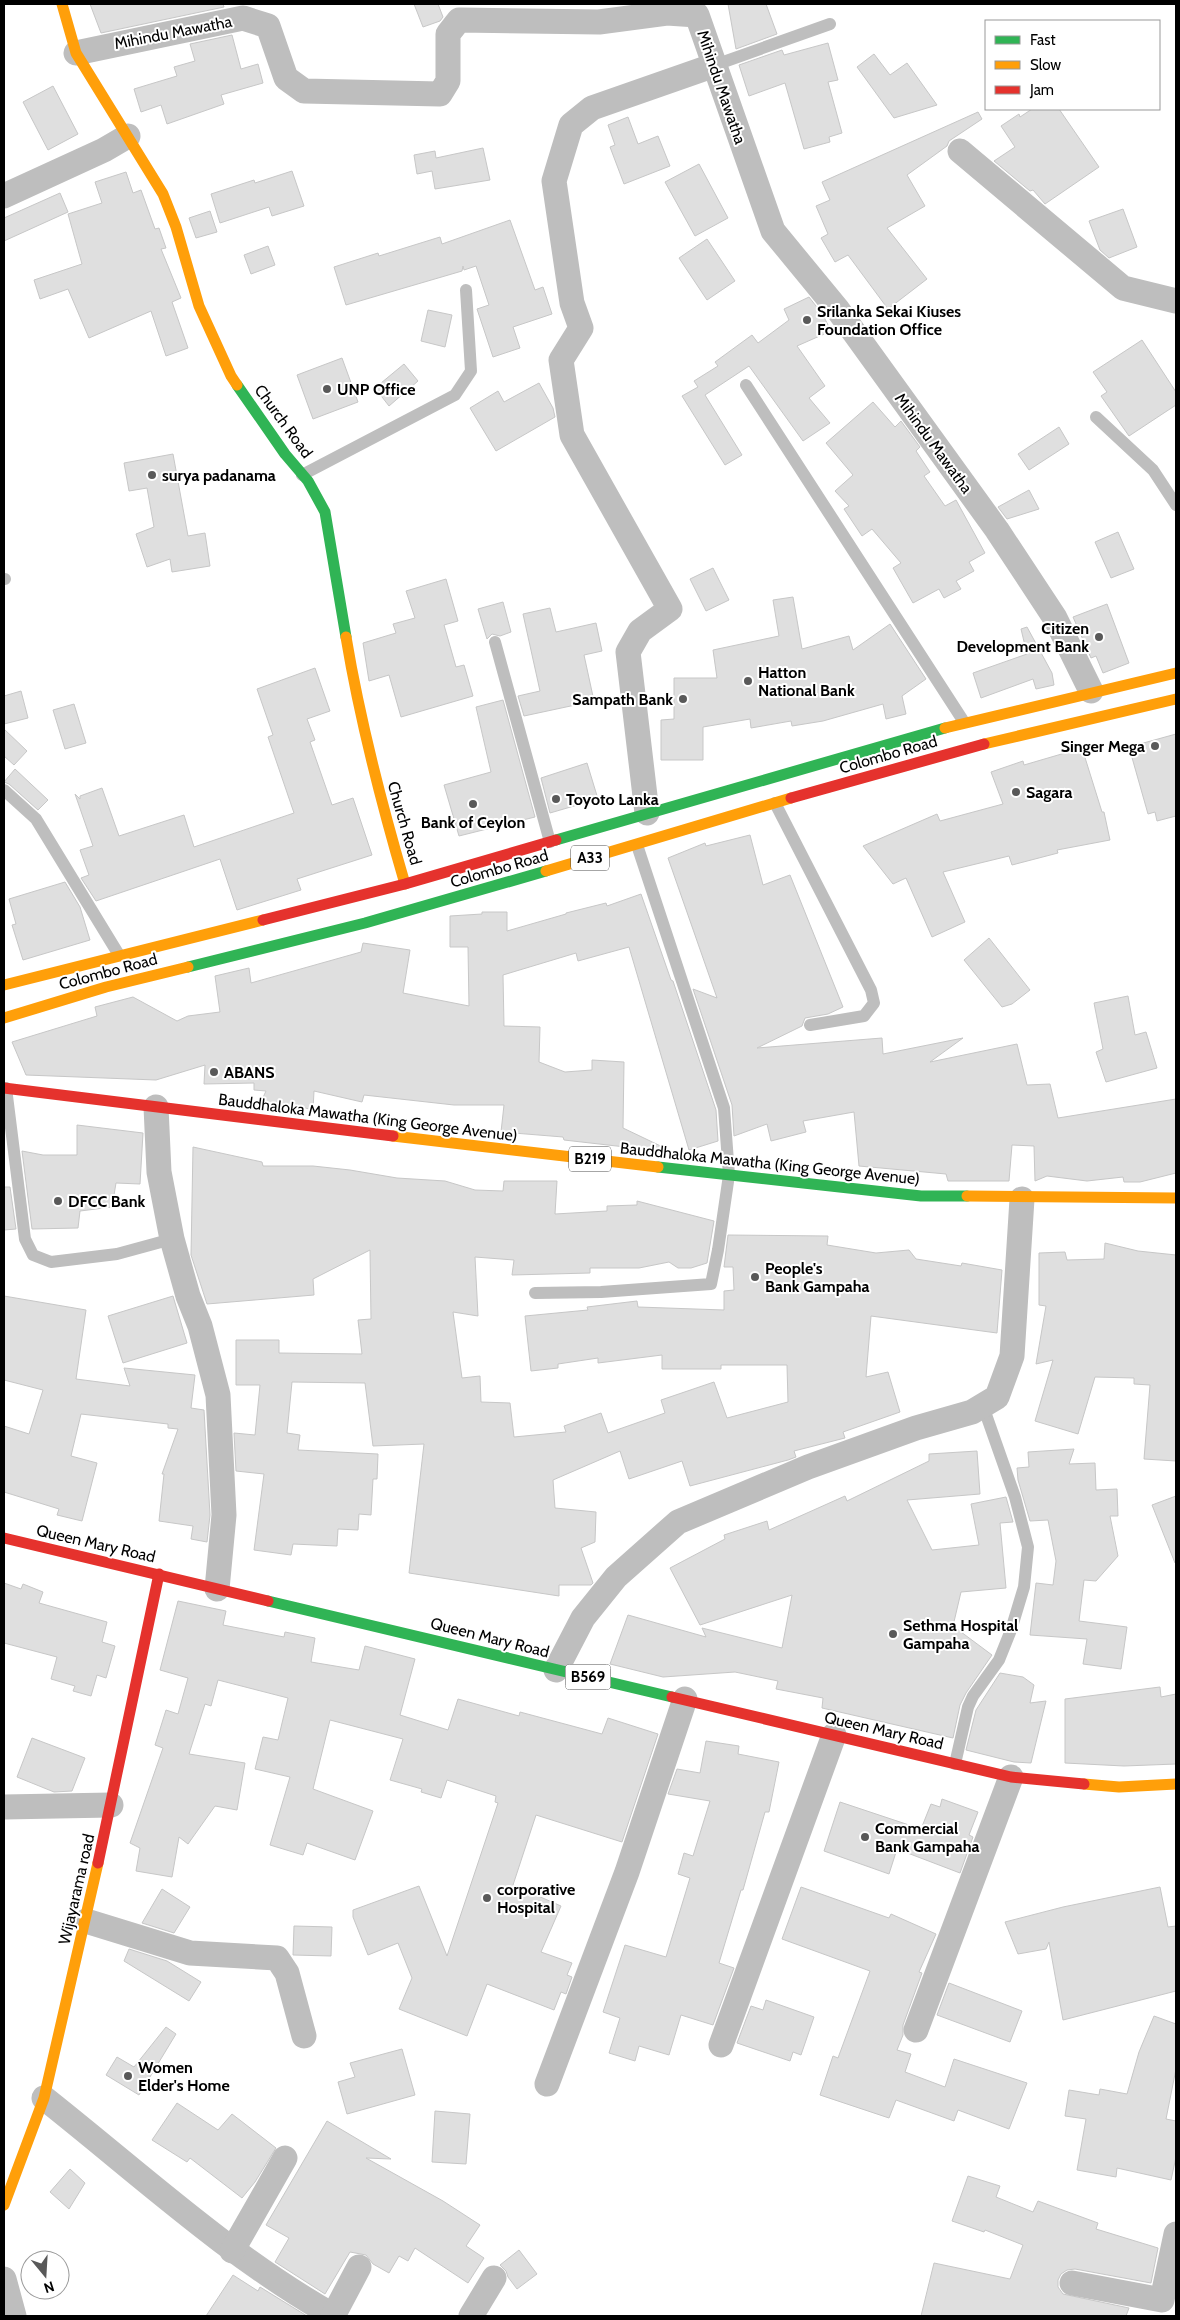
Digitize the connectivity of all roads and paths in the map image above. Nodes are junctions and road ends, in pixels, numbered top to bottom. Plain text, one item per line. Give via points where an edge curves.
1 (62, 4) edge
2 (830, 24) dead end
3 (76, 52) junction
4 (715, 65) junction
5 (128, 136) junction
6 (960, 151) dead end
7 (4, 196) edge
8 (466, 290) dead end
9 (1176, 301) edge
10 (746, 385) dead end
11 (1096, 417) dead end
12 (302, 474) junction
13 (1176, 505) edge
14 (495, 642) dead end
15 (1176, 673) edge
16 (1092, 691) junction
17 (1176, 699) edge
18 (1097, 716) junction
19 (964, 722) junction
20 (4, 790) edge
21 (775, 803) junction
22 (650, 826) junction
23 (550, 842) junction
24 (636, 845) junction
25 (409, 897) junction
26 (119, 955) junction
27 (4, 985) edge
28 (4, 1018) edge
29 (810, 1025) dead end
30 (4, 1087) edge
31 (156, 1107) junction
32 (729, 1176) junction
33 (1176, 1198) edge
34 (1022, 1199) junction
35 (172, 1240) junction
36 (535, 1293) dead end
37 (982, 1406) junction
38 (4, 1538) edge
39 (159, 1574) junction
40 (217, 1589) junction
41 (556, 1670) junction
42 (685, 1699) junction
43 (834, 1735) junction
44 (956, 1764) junction
45 (1011, 1777) junction
46 (1176, 1784) edge
47 (111, 1805) junction
48 (4, 1807) edge
49 (86, 1921) junction
50 (916, 2030) dead end
51 (304, 2036) dead end
52 (721, 2045) dead end
53 (546, 2084) dead end
54 (44, 2098) junction
55 (285, 2158) dead end
56 (4, 2205) edge
57 (1176, 2234) edge
58 (232, 2251) junction
59 (359, 2266) dead end
60 (4, 2278) edge
61 (494, 2278) dead end
62 (1072, 2283) dead end
63 (1142, 2307) edge
64 (14, 2316) edge
65 (334, 2316) edge
66 (471, 2316) edge

1 - 3 main road, Church Road
2 - 4 lane
3 - 4 street, Mihindu Mawatha via 242,18 268,26 286,78 304,91 440,94 448,81 448,34 459,20 598,22 667,13 697,15
3 - 5 main road, Church Road
4 - 16 street, Mihindu Mawatha via 773,231 838,310 997,530 1054,618
4 - 22 street via 592,108 571,125 554,181 572,303 581,328 561,360 572,435 670,609 640,631 628,652
5 - 7 street
5 - 12 main road, Church Road via 162,194 176,227 199,306 232,376
6 - 9 street via 1123,288
8 - 12 lane via 471,371 455,395
10 - 19 lane
11 - 13 lane via 1153,470
12 - 25 main road, Church Road via 325,512 358,707
14 - 23 lane
15 - 16 main road, Colombo Road / A33
16 - 18 main road
16 - 19 main road, Colombo Road / A33
17 - 18 main road, Colombo Road / A33
18 - 21 main road, Colombo Road / A33 via 971,747
19 - 22 main road, Colombo Road / A33
20 - 26 lane via 36,819
21 - 22 main road, Colombo Road / A33
21 - 29 lane via 871,990 874,1003 864,1016
22 - 23 main road, Colombo Road / A33
22 - 24 main road, Colombo Road / A33
23 - 25 main road, Colombo Road / A33
24 - 25 main road, Colombo Road / A33
24 - 32 lane via 724,1108
25 - 26 main road, Colombo Road / A33
25 - 28 main road, Colombo Road / A33
26 - 27 main road, Colombo Road / A33
30 - 31 main road, Bauddhaloka Mawatha (King George Avenue) / B219
30 - 35 lane via 25,1239 33,1255 51,1262 117,1254
31 - 32 main road, Bauddhaloka Mawatha (King George Avenue) / B219
31 - 35 street via 159,1172
32 - 34 main road, Bauddhaloka Mawatha (King George Avenue) / B219 via 921,1196
32 - 36 lane via 711,1284
33 - 34 main road, Bauddhaloka Mawatha (King George Avenue) / B219
34 - 37 street via 1012,1356 997,1397
35 - 40 street via 200,1326 218,1396 224,1515
37 - 41 street via 808,1467 678,1522 611,1584 583,1618
37 - 44 lane via 1015,1497 1028,1547 1024,1587 1011,1630 999,1660 968,1707
38 - 39 main road, Queen Mary Road / B569
39 - 40 main road, Queen Mary Road / B569
39 - 47 main road, Wijayarama road
40 - 41 main road, Queen Mary Road / B569
41 - 42 main road, Queen Mary Road / B569
42 - 43 main road, Queen Mary Road / B569
42 - 53 street via 626,1872
43 - 44 main road, Queen Mary Road / B569
43 - 52 street
44 - 45 main road, Queen Mary Road / B569
45 - 46 main road, Queen Mary Road / B569 via 1119,1787
45 - 50 street
47 - 48 street
47 - 49 main road, Wijayarama road
49 - 51 street via 190,1953 277,1958 287,1973
49 - 54 main road, Wijayarama road
54 - 56 main road, Wijayarama road
54 - 58 street
55 - 58 street
57 - 63 street via 1162,2300
58 - 65 street
59 - 65 street
60 - 64 street
61 - 66 street
62 - 63 street

